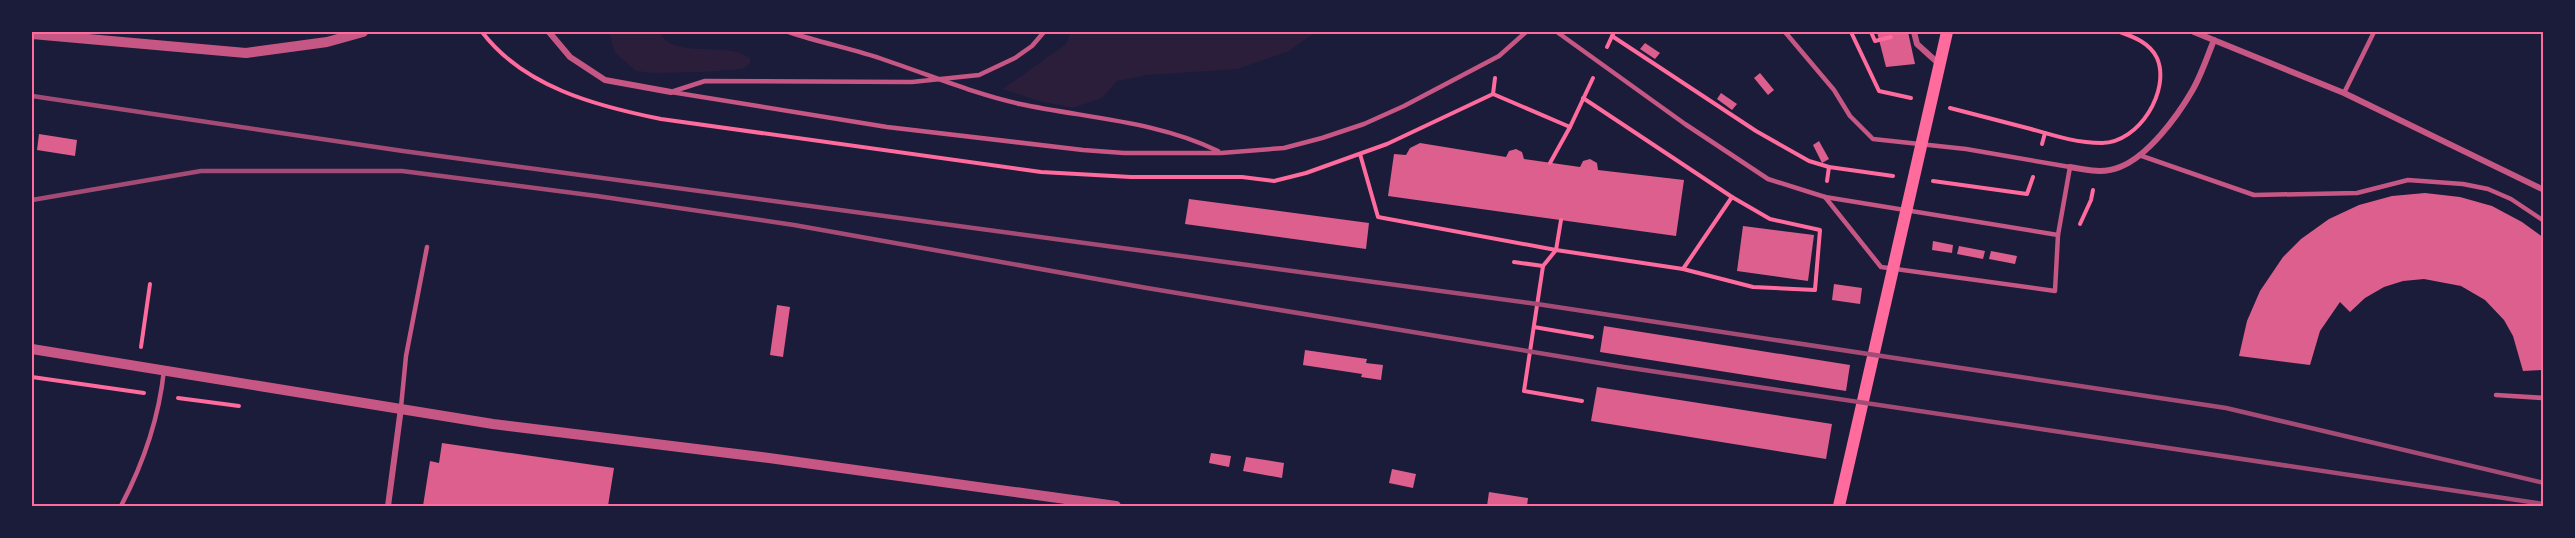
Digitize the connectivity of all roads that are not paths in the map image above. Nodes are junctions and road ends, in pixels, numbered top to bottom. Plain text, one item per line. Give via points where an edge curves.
1 (363, 32) edge
2 (549, 32) edge
3 (789, 32) edge
4 (1044, 32) edge
5 (1526, 32) edge
6 (1557, 32) edge
7 (1785, 32) edge
8 (1914, 32) edge
9 (1947, 32) edge
10 (2194, 32) edge
11 (2374, 32) edge
12 (32, 34) edge
13 (2214, 40) junction
14 (1938, 63) junction
15 (671, 92) junction
16 (2344, 93) junction
17 (1221, 153) junction
18 (2139, 155) junction
19 (2070, 168) junction
20 (2544, 190) edge
21 (1825, 197) junction
22 (2544, 221) edge
23 (2058, 235) junction
24 (427, 247) dead end
25 (32, 349) edge
26 (164, 370) junction
27 (2496, 395) dead end
28 (2544, 398) edge
29 (401, 408) junction
30 (121, 507) edge
31 (388, 507) edge
32 (1116, 507) edge
33 (1839, 507) edge

1 - 12 street via 327,42 246,53
2 - 15 street via 570,57 605,80
3 - 17 lane via 1019,104 1194,140
4 - 15 lane via 1015,58 979,75 912,82 705,81
5 - 17 lane via 1499,56 1364,124 1284,148
6 - 21 lane via 1768,178
7 - 19 lane via 1834,90 1850,116 1873,139 1966,149
8 - 14 street via 1917,44
9 - 14 main road
10 - 13 street
11 - 16 lane
13 - 16 street
13 - 18 street via 2193,90 2169,125
14 - 33 main road
15 - 17 lane via 886,127 1083,150
16 - 20 street
18 - 19 street via 2119,168
18 - 22 lane via 2254,195 2357,193 2408,180 2463,184 2511,199
19 - 23 lane
21 - 23 lane
21 - 23 lane via 1881,267 2055,291
24 - 29 lane via 406,356
25 - 26 street
26 - 29 street
26 - 30 lane via 162,396 138,473
27 - 28 lane
29 - 31 street
29 - 32 street via 493,424

